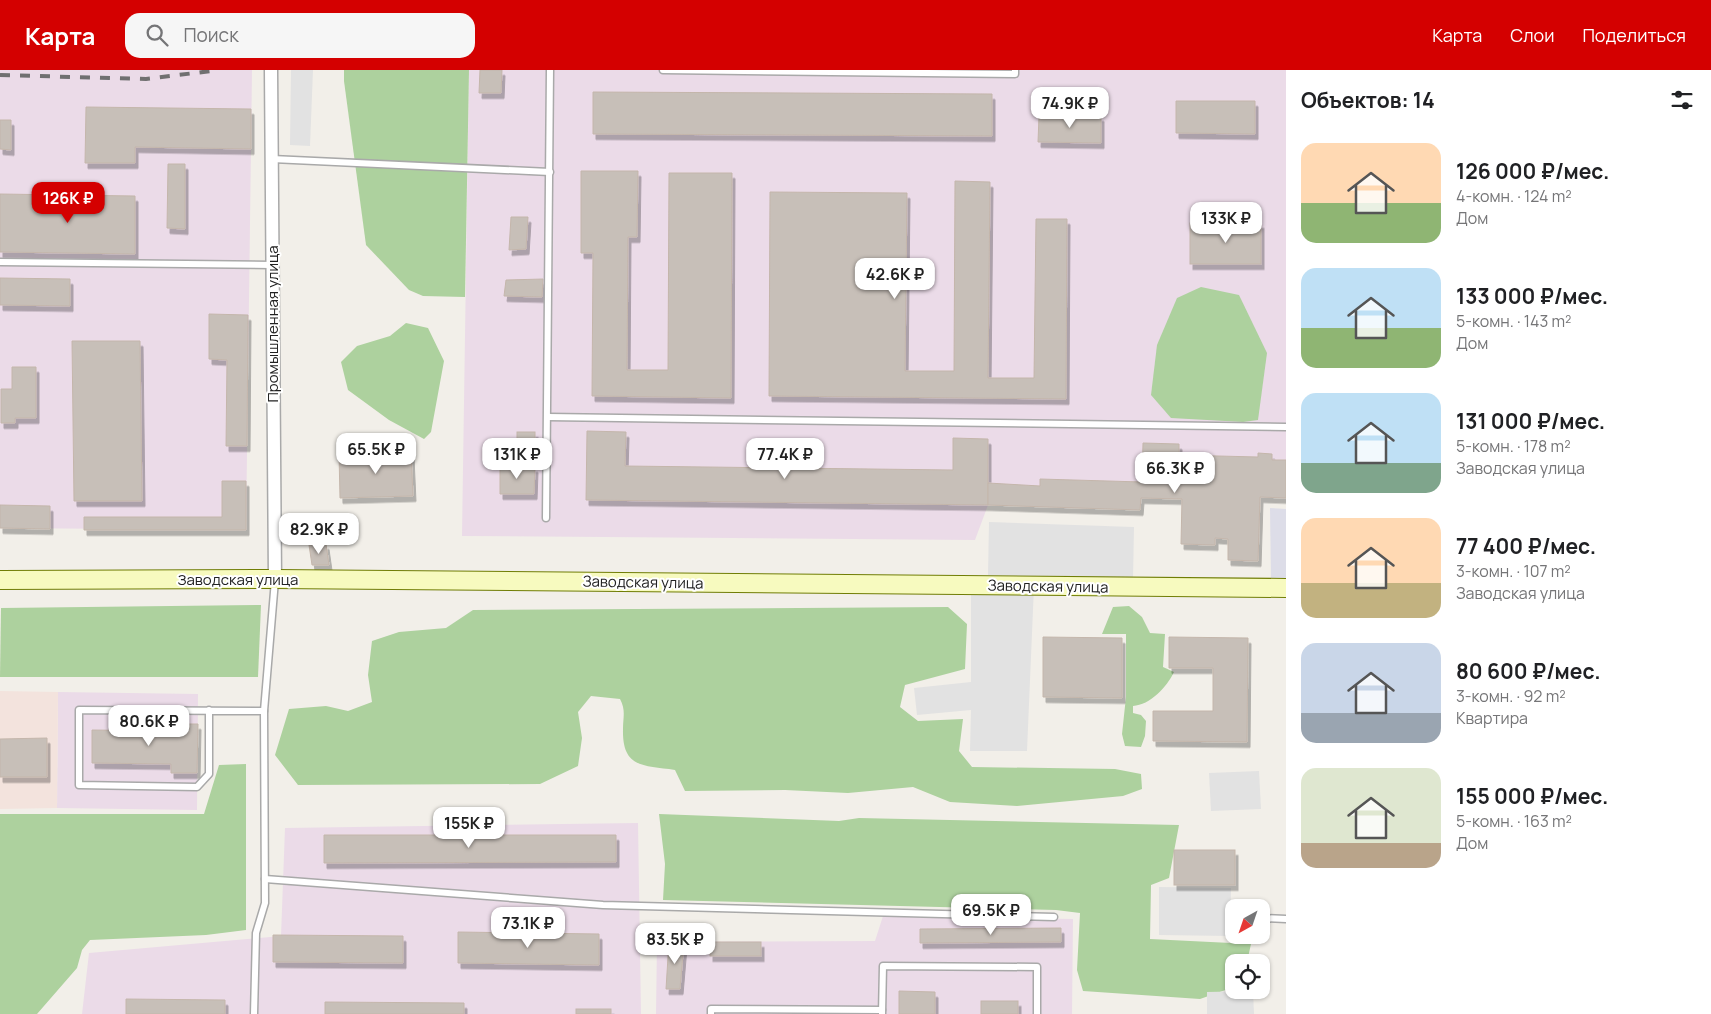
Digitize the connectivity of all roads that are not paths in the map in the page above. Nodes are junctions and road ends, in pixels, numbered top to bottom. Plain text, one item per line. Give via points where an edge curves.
1 (272, 70) edge
2 (550, 70) edge
3 (664, 70) edge
4 (1015, 70) edge
5 (272, 159) junction
6 (550, 172) junction
7 (0, 262) edge
8 (272, 264) junction
9 (548, 417) junction
10 (1286, 427) edge
11 (546, 518) dead end
12 (275, 579) junction
13 (0, 580) edge
14 (1286, 588) edge
15 (209, 710) junction
16 (264, 711) junction
17 (266, 879) junction
18 (1054, 917) dead end
19 (1270, 918) edge
20 (1286, 919) edge
21 (882, 1012) edge
22 (254, 1014) edge
23 (712, 1014) edge
24 (1037, 1014) edge

1 - 5 street, Промышленная улица
2 - 6 lane
3 - 4 lane via 1015,74
5 - 6 lane
5 - 8 street, Промышленная улица
6 - 9 lane
7 - 8 lane
8 - 12 street, Промышленная улица
9 - 10 lane
9 - 11 lane
12 - 13 main road, Заводская улица
12 - 14 main road, Заводская улица
12 - 16 lane
15 - 15 lane via 80,710 79,785 197,787 209,774
15 - 16 lane
16 - 17 lane
17 - 18 lane via 603,905
17 - 22 lane via 265,903 256,933
19 - 20 lane
21 - 23 lane via 712,1009
21 - 24 lane via 883,966 1037,967

